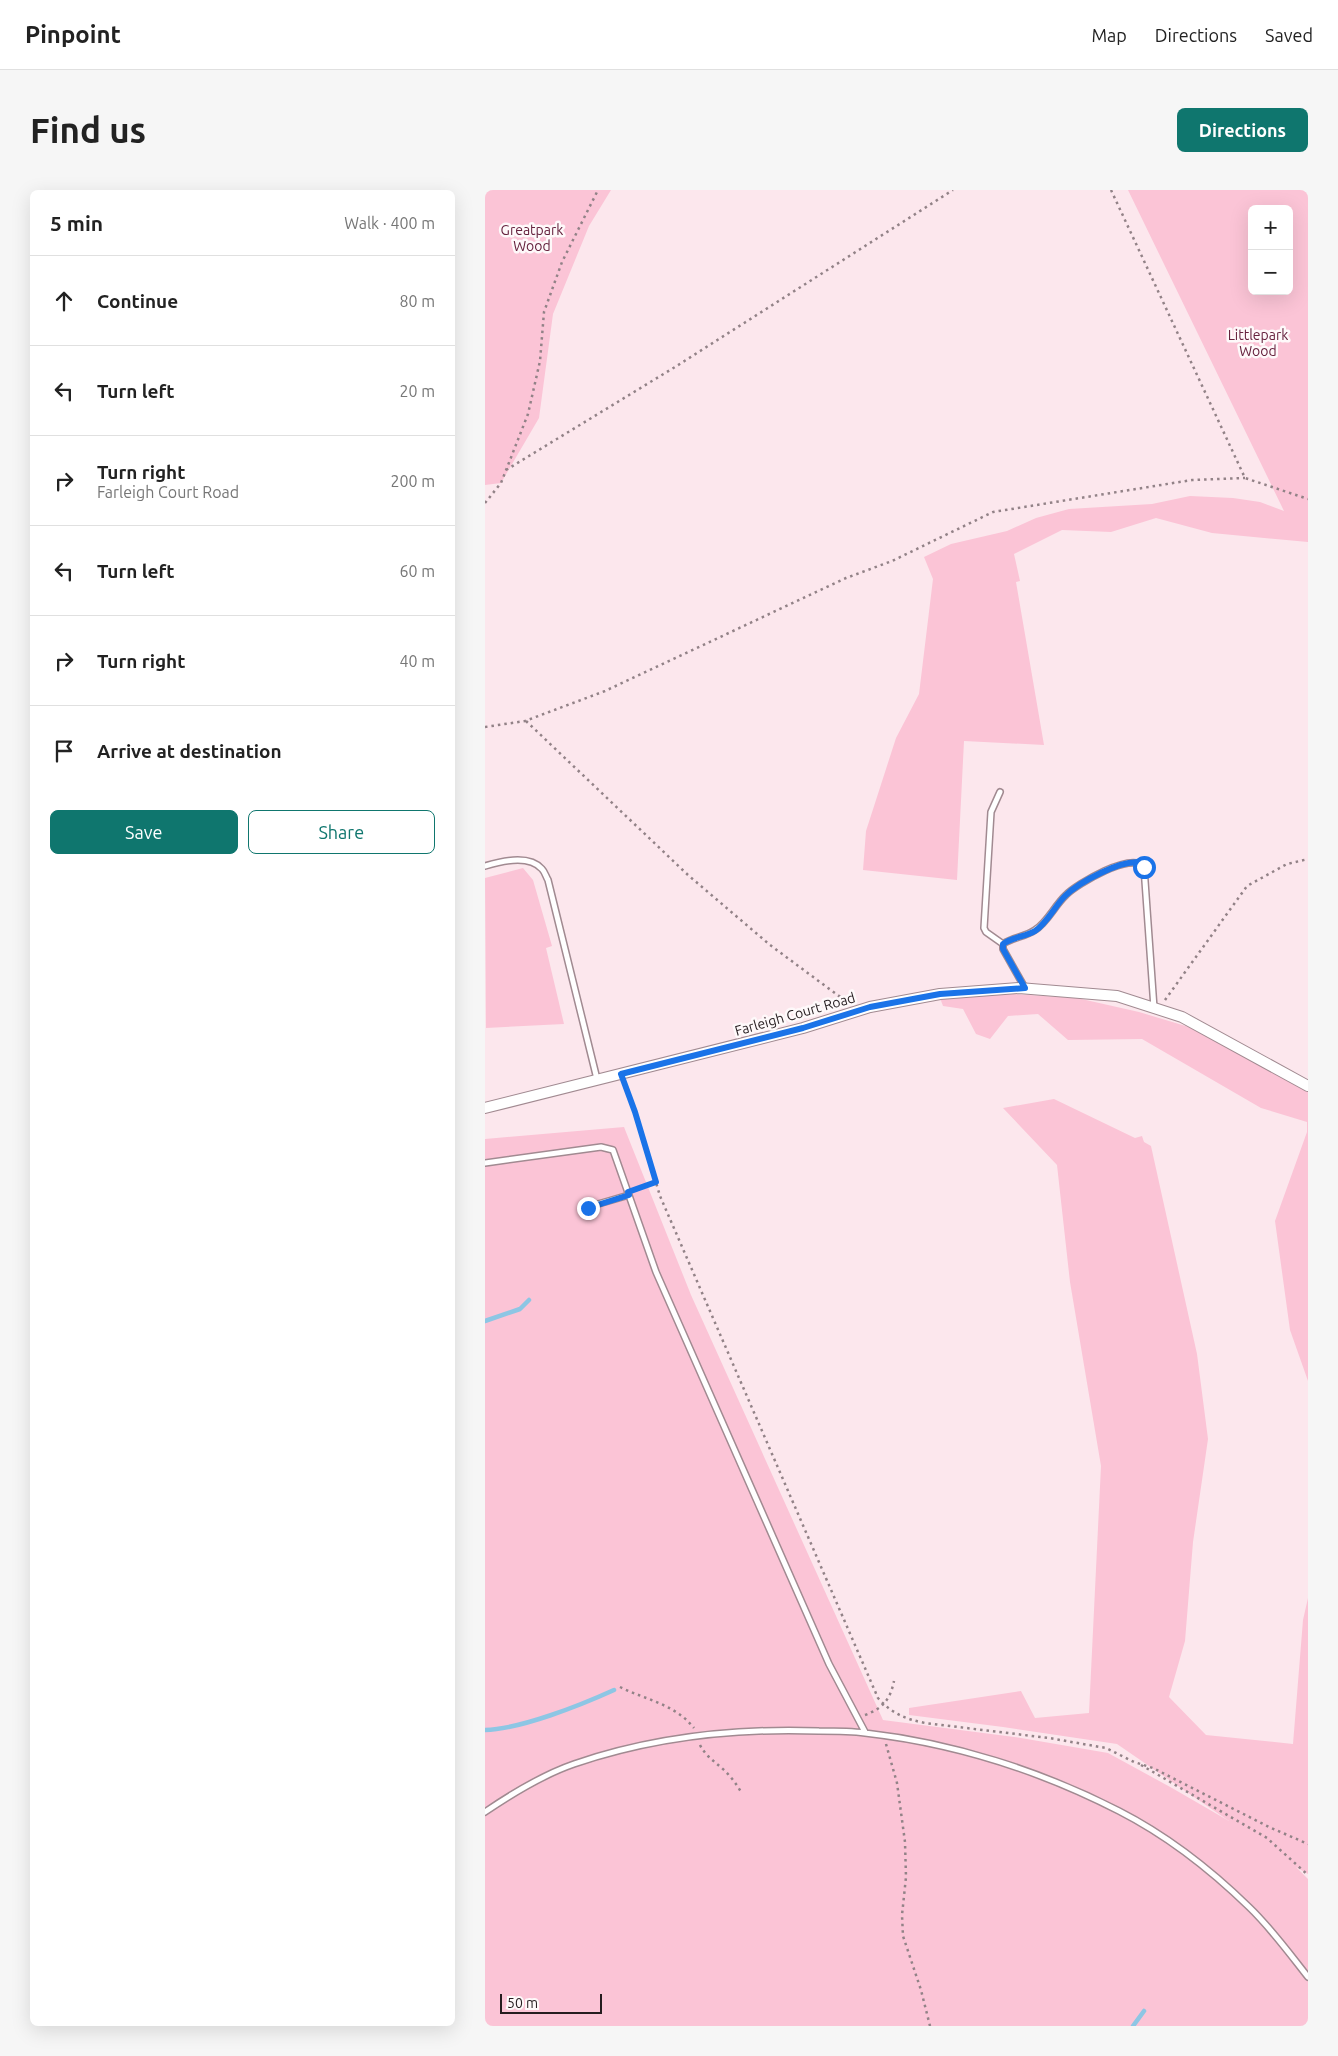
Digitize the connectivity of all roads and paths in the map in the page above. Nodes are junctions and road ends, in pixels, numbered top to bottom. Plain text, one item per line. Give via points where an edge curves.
1 (599, 190) edge
2 (953, 190) edge
3 (1111, 190) edge
4 (506, 470) junction
5 (1245, 478) junction
6 (1308, 499) edge
7 (485, 503) edge
8 (525, 721) junction
9 (485, 727) edge
10 (1000, 792) dead end
11 (1308, 859) edge
12 (485, 866) edge
13 (1003, 944) junction
14 (1025, 988) junction
15 (1156, 1009) junction
16 (858, 1010) junction
17 (621, 1074) junction
18 (597, 1079) junction
19 (1308, 1086) edge
20 (485, 1108) edge
21 (485, 1163) edge
22 (656, 1182) junction
23 (628, 1194) junction
24 (588, 1208) dead end
25 (894, 1681) dead end
26 (884, 1705) junction
27 (857, 1718) junction
28 (865, 1732) junction
29 (884, 1736) junction
30 (1134, 1762) junction
31 (485, 1812) edge
32 (1308, 1844) edge
33 (1308, 1875) edge
34 (1308, 1977) edge
35 (930, 2026) edge

1 - 4 path via 562,262 544,312 540,361 528,414
2 - 4 path
3 - 5 path
4 - 7 path via 501,483
5 - 6 path
5 - 8 path via 1192,480 993,512 605,691
8 - 9 path
8 - 16 path via 688,876 770,945
10 - 13 lane via 991,812 984,928
11 - 15 path via 1287,864 1247,886
12 - 18 lane via 523,860 542,868 548,880
13 - 14 lane
13 - 15 lane via 1037,930 1072,890 1125,862 1141,863 1144,867
14 - 15 street, Farleigh Court Road via 1117,996
14 - 16 street, Farleigh Court Road via 940,994
15 - 19 street, Farleigh Court Road via 1182,1018
16 - 17 street, Farleigh Court Road via 794,1030
17 - 18 street, Farleigh Court Road
17 - 22 path
18 - 20 street, Farleigh Court Road
21 - 23 lane via 601,1147 613,1150
22 - 23 path
22 - 26 path via 715,1327 878,1698
23 - 24 lane
23 - 27 lane via 664,1289 829,1664
25 - 26 path via 889,1700
26 - 27 path
26 - 30 path via 906,1720 1106,1748
27 - 28 lane
28 - 29 lane
28 - 31 lane via 724,1732 622,1750 572,1764 519,1789
29 - 34 lane via 998,1761 1049,1779 1120,1812 1214,1875 1249,1907
29 - 35 path via 897,1783 905,1842 903,1936
30 - 32 path via 1153,1768
30 - 33 path via 1267,1838

